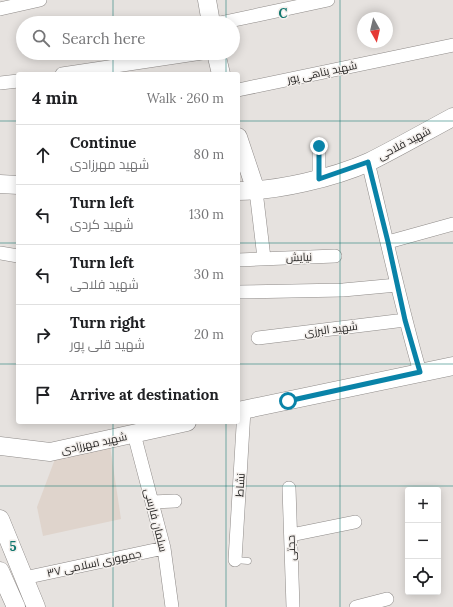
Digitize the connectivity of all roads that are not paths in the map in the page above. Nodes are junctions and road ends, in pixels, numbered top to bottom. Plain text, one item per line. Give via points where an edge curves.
1 (40, 0) edge
2 (207, 0) edge
3 (328, 0) edge
4 (0, 9) edge
5 (210, 16) edge
6 (240, 19) edge
7 (453, 44) edge
8 (155, 60) edge
9 (218, 60) edge
10 (75, 72) edge
11 (221, 72) edge
12 (16, 80) edge
13 (0, 83) edge
14 (240, 90) edge
15 (453, 119) edge
16 (240, 143) edge
17 (319, 146) dead end
18 (368, 162) junction
19 (319, 179) junction
20 (0, 184) edge
21 (16, 185) edge
22 (240, 191) edge
23 (256, 191) junction
24 (453, 224) edge
25 (388, 242) junction
26 (0, 253) edge
27 (16, 256) edge
28 (335, 256) dead end
29 (264, 258) junction
30 (240, 260) edge
31 (397, 285) junction
32 (240, 292) edge
33 (405, 320) junction
34 (258, 338) dead end
35 (453, 366) edge
36 (420, 372) junction
37 (241, 411) edge
38 (175, 424) edge
39 (145, 429) edge
40 (0, 446) edge
41 (289, 488) dead end
42 (175, 501) dead end
43 (152, 502) junction
44 (0, 520) edge
45 (354, 522) dead end
46 (291, 535) junction
47 (164, 548) junction
48 (235, 560) joint
49 (248, 561) dead end
50 (0, 571) edge
51 (24, 578) junction
52 (0, 585) edge
53 (387, 599) dead end
54 (2, 607) edge
55 (16, 607) edge
56 (36, 607) edge
57 (172, 607) edge
58 (293, 607) edge
59 (356, 607) edge

1 - 4 street
2 - 5 street
3 - 6 street
7 - 14 street, شهید پناهی پور
8 - 10 street
9 - 11 street
12 - 13 street
15 - 18 street, شهید فلاحی
16 - 23 street
17 - 19 street
18 - 19 street, شهید فلاحی
18 - 25 street
19 - 23 street, شهید فلاحی
20 - 21 street
22 - 23 street, شهید فلاحی
23 - 29 street
24 - 25 street
25 - 31 street
26 - 27 street
28 - 29 street, نیایش
29 - 30 street, نیایش
31 - 32 street via 343,290
31 - 33 street
33 - 34 street, شهید البرزی
33 - 36 street
35 - 36 street
36 - 37 street
37 - 48 street, نشاط
38 - 39 street, شهید مهرزادی
39 - 40 street, شهید مهرزادی via 50,452
39 - 43 street, سلمان فارسی
41 - 46 street, حجتی
42 - 43 street
43 - 47 street, سلمان فارسی
44 - 51 street
45 - 46 street
46 - 58 street, حجتی
47 - 51 street, جمهوری اسلامی ۳۷
47 - 57 street, سلمان فارسی
48 - 49 lane
50 - 55 street
51 - 56 street
52 - 54 street
53 - 59 street

